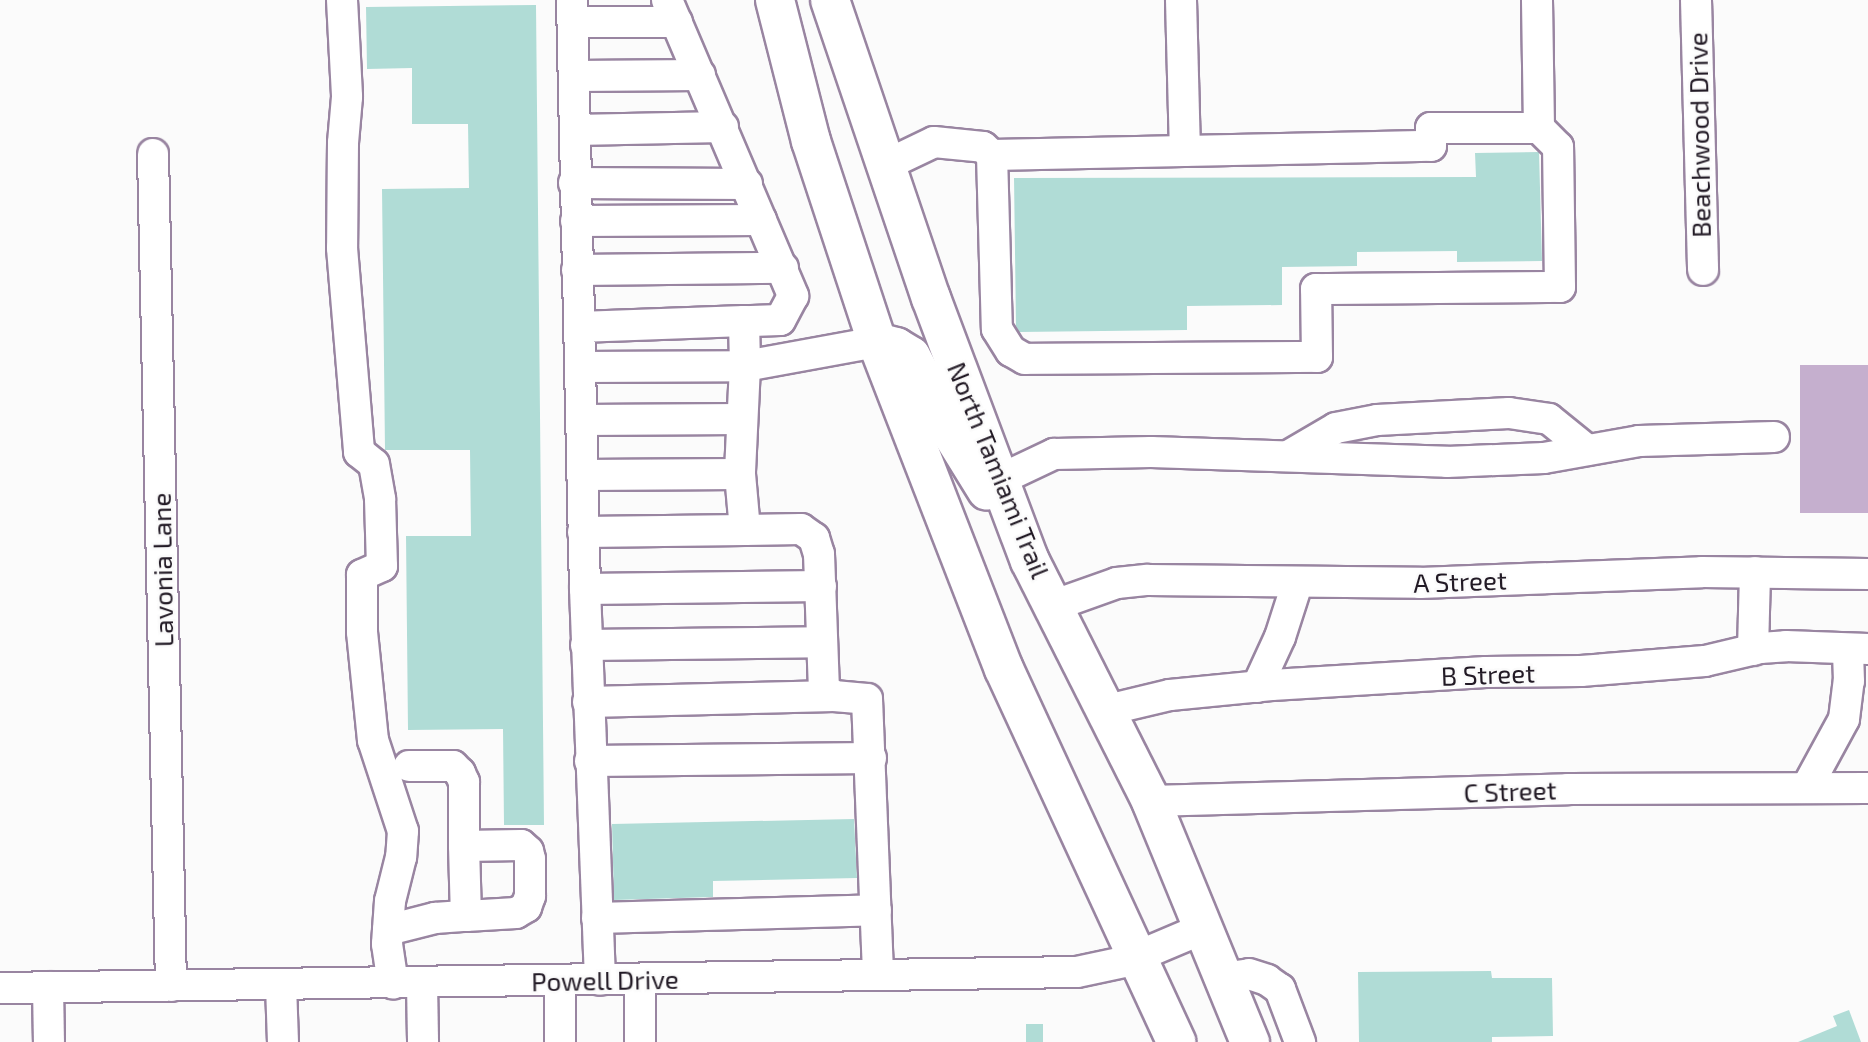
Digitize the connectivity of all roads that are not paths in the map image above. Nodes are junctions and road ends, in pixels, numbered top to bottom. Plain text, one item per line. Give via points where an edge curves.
1 (342, 0) edge
2 (775, 0) edge
3 (830, 0) edge
4 (851, 0) edge
5 (1181, 0) edge
6 (1537, 0) edge
7 (1696, 0) edge
8 (573, 11) edge
9 (672, 11) edge
10 (700, 75) junction
11 (575, 76) junction
12 (723, 127) junction
13 (1539, 128) junction
14 (575, 130) junction
15 (1185, 151) junction
16 (153, 154) dead end
17 (992, 155) junction
18 (886, 165) junction
19 (574, 183) junction
20 (747, 184) junction
21 (761, 220) junction
22 (576, 221) junction
23 (783, 268) junction
24 (577, 270) junction
25 (1703, 271) dead end
26 (744, 321) junction
27 (579, 327) junction
28 (877, 342) junction
29 (745, 366) junction
30 (580, 367) junction
31 (1407, 418) junction
32 (742, 419) junction
33 (582, 420) junction
34 (1774, 437) dead end
35 (1587, 450) junction
36 (1290, 455) junction
37 (1406, 460) junction
38 (740, 474) junction
39 (582, 475) junction
40 (1001, 479) junction
41 (745, 530) junction
42 (583, 532) junction
43 (1030, 561) junction
44 (1755, 572) junction
45 (1868, 574) edge
46 (1297, 584) junction
47 (821, 586) junction
48 (585, 589) junction
49 (1055, 606) junction
50 (821, 642) junction
51 (586, 645) junction
52 (1858, 649) edge
53 (1753, 650) junction
54 (1257, 687) junction
55 (834, 696) junction
56 (588, 702) junction
57 (1107, 710) junction
58 (871, 758) junction
59 (590, 761) junction
60 (409, 766) dead end
61 (1807, 787) junction
62 (1868, 788) edge
63 (1152, 802) junction
64 (464, 846) junction
65 (876, 910) junction
66 (466, 916) junction
67 (597, 918) junction
68 (1202, 929) junction
69 (388, 930) junction
70 (1139, 957) junction
71 (878, 975) junction
72 (1222, 978) junction
73 (640, 979) junction
74 (600, 980) junction
75 (560, 981) junction
76 (408, 983) junction
77 (281, 985) junction
78 (171, 986) junction
79 (48, 987) junction
80 (0, 988) edge
81 (49, 1042) edge
82 (283, 1042) edge
83 (423, 1042) edge
84 (560, 1042) edge
85 (640, 1042) edge
86 (1176, 1042) edge
87 (1250, 1042) edge
88 (1300, 1042) edge

1 - 69 street via 347,97 342,248 359,452 374,464 380,499 382,566 362,575 362,632 373,740 403,831
2 - 28 main road via 811,141
3 - 18 main road, North Tamiami Trail
4 - 18 main road
5 - 15 street
6 - 13 street
7 - 25 street, Beachwood Drive
8 - 9 street
8 - 11 street
9 - 10 street
10 - 11 street
10 - 12 street
11 - 14 street
12 - 14 street
12 - 20 street
13 - 15 street via 1431,128 1432,146
13 - 17 street via 1558,147 1560,287 1316,289 1317,356 1025,359 1011,351 997,329
14 - 19 street
15 - 17 street
16 - 78 street, Lavonia Lane
17 - 18 street via 983,147 934,142
18 - 40 main road, North Tamiami Trail
19 - 20 street
19 - 22 street
20 - 21 street
21 - 22 street
21 - 23 street
22 - 24 street
23 - 24 street
23 - 26 street via 793,296 780,320
24 - 27 street
26 - 27 street
26 - 29 street
27 - 30 street
28 - 29 street
28 - 43 main road via 911,356 950,431
28 - 70 main road via 1004,669
29 - 30 street
29 - 32 street
30 - 33 street
31 - 35 street via 1508,412 1549,419
31 - 36 street via 1336,428
31 - 37 street
32 - 33 street
32 - 38 street
33 - 39 street
34 - 35 street via 1639,441
35 - 37 street via 1544,458
36 - 37 street
36 - 40 street via 1054,454
38 - 39 street
38 - 41 street
39 - 42 street
40 - 43 main road, North Tamiami Trail
41 - 42 street
41 - 47 street via 801,529 814,538
42 - 48 street
43 - 49 main road, North Tamiami Trail
44 - 45 street, A Street
44 - 46 street, A Street
44 - 53 street
46 - 49 street, A Street via 1229,580 1117,583
46 - 54 street
47 - 48 street
47 - 50 street
48 - 51 street
49 - 57 main road, North Tamiami Trail
50 - 51 street
50 - 55 street via 824,690
51 - 56 street
52 - 53 street, B Street via 1786,646
52 - 61 street via 1844,719
53 - 54 street, B Street via 1705,661 1581,671 1486,672
54 - 57 street, B Street via 1170,695
55 - 56 street
55 - 58 street via 867,699
56 - 59 street
57 - 63 main road, North Tamiami Trail
58 - 59 street
58 - 65 street
59 - 67 street
60 - 64 street via 453,766 460,773 464,782
61 - 62 street, C Street
61 - 63 street, C Street
63 - 68 main road, North Tamiami Trail
64 - 66 street
64 - 66 street via 521,845 530,859 526,907 516,913
65 - 67 street
65 - 71 street
66 - 69 street via 435,918
67 - 74 street
68 - 70 street, Powell Drive
68 - 72 main road, North Tamiami Trail
69 - 76 street
70 - 71 street, Powell Drive via 1077,972
70 - 86 main road
71 - 73 street, Powell Drive
72 - 87 main road, North Tamiami Trail
72 - 88 street via 1249,974 1280,989
73 - 74 street, Powell Drive
73 - 85 street
74 - 75 street, Powell Drive
75 - 76 street, Powell Drive
75 - 84 street
76 - 77 street, Powell Drive
76 - 83 street
77 - 78 street, Powell Drive
77 - 82 street
78 - 79 street, Powell Drive
79 - 80 street, Powell Drive
79 - 81 street

